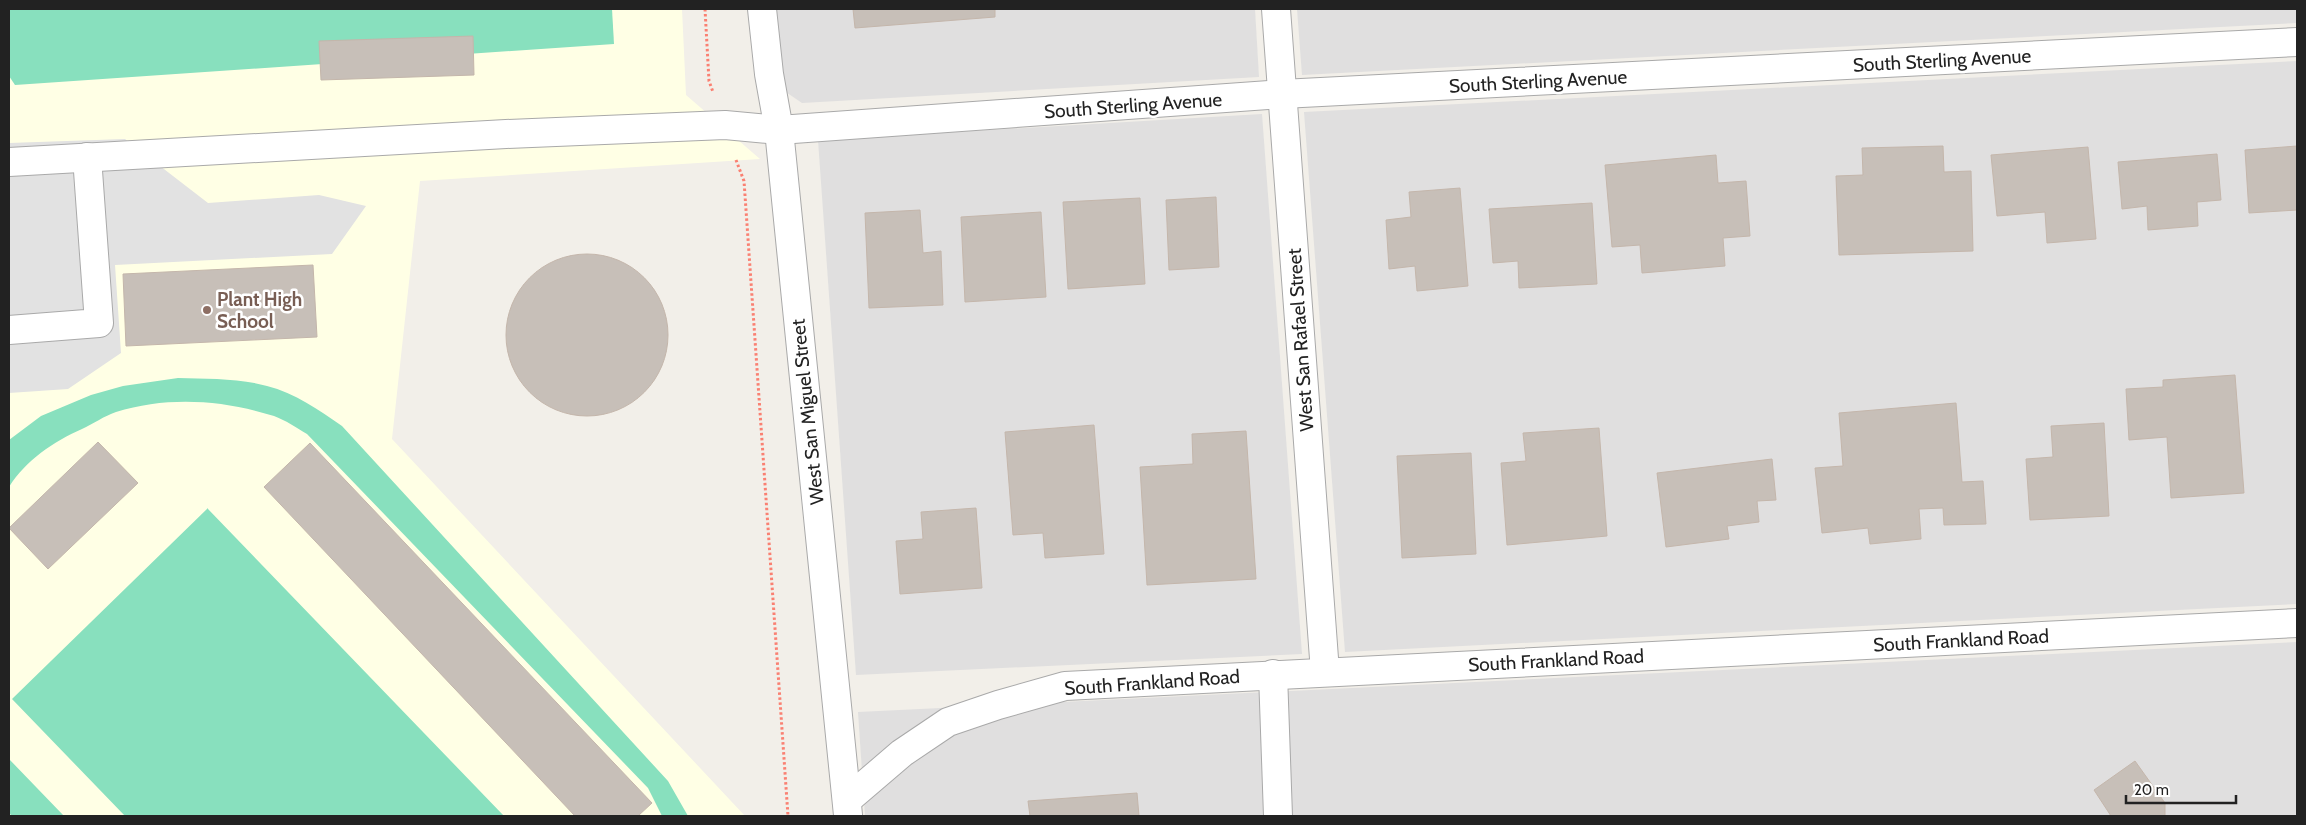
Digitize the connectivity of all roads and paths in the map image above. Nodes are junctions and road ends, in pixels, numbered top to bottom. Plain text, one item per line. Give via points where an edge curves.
1 (705, 9) edge
2 (762, 9) edge
3 (1276, 9) edge
4 (2297, 42) edge
5 (1282, 94) junction
6 (724, 125) junction
7 (779, 130) junction
8 (87, 157) junction
9 (9, 162) edge
10 (9, 330) edge
11 (2297, 623) edge
12 (1325, 672) junction
13 (1273, 674) junction
14 (847, 808) edge
15 (788, 816) edge
16 (1278, 816) edge

1 - 6 path via 709,81
2 - 7 street, West San Miguel Street
3 - 5 street, West San Rafael Street
4 - 5 street, South Sterling Avenue
5 - 7 street, South Sterling Avenue
5 - 12 street, West San Rafael Street
6 - 7 street, South Sterling Avenue
6 - 8 street, South Sterling Avenue
6 - 15 path via 744,182
7 - 14 street, West San Miguel Street
8 - 9 street, South Sterling Avenue
8 - 10 street via 98,323
11 - 12 street, South Frankland Road
12 - 13 street, South Frankland Road
13 - 14 street, South Frankland Road via 1065,686 998,705 948,722 902,753
13 - 16 street

